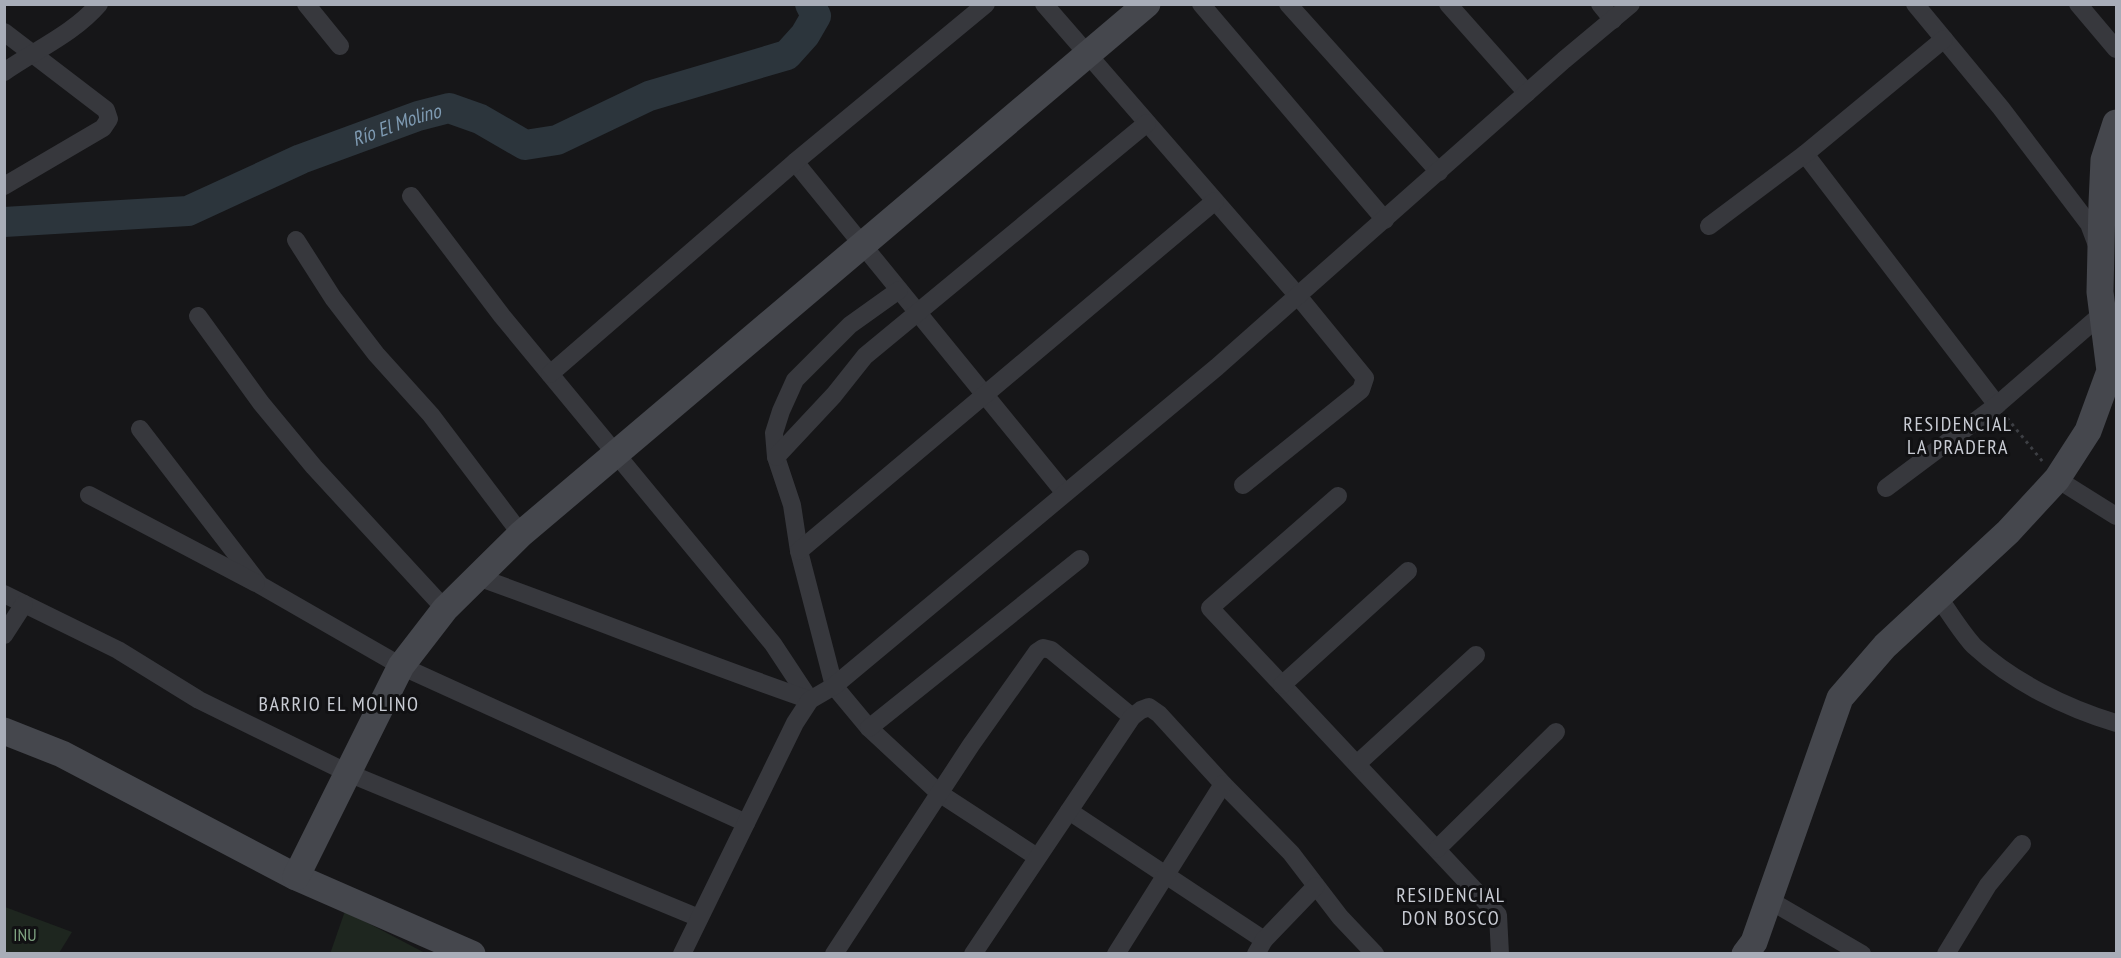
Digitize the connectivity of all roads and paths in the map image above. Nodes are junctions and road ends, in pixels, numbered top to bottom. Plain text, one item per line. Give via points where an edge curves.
1 (99, 4) edge
2 (306, 4) edge
3 (986, 4) edge
4 (1044, 4) edge
5 (1148, 4) edge
6 (1201, 4) edge
7 (1288, 4) edge
8 (1448, 4) edge
9 (1600, 4) edge
10 (1631, 4) edge
11 (1915, 4) edge
12 (2078, 4) edge
13 (1613, 20) junction
14 (4, 32) edge
15 (1944, 39) junction
16 (340, 46) dead end
17 (2116, 49) edge
18 (30, 53) junction
19 (1088, 55) junction
20 (4, 72) edge
21 (1527, 93) junction
22 (1147, 123) junction
23 (2116, 123) edge
24 (1805, 154) junction
25 (795, 162) junction
26 (1440, 172) junction
27 (4, 186) edge
28 (411, 196) dead end
29 (1215, 201) junction
30 (1385, 220) junction
31 (1709, 226) dead end
32 (296, 240) dead end
33 (863, 246) junction
34 (2101, 258) junction
35 (899, 290) junction
36 (1298, 296) junction
37 (916, 311) junction
38 (2103, 313) junction
39 (198, 316) dead end
40 (550, 374) junction
41 (984, 395) junction
42 (1997, 405) junction
43 (140, 429) dead end
44 (616, 456) junction
45 (776, 457) junction
46 (2057, 479) junction
47 (1243, 485) dead end
48 (1886, 488) dead end
49 (1064, 492) junction
50 (89, 495) dead end
51 (1338, 496) dead end
52 (2116, 516) edge
53 (521, 534) junction
54 (799, 551) junction
55 (1080, 559) dead end
56 (1408, 571) dead end
57 (475, 576) junction
58 (260, 585) junction
59 (4, 594) edge
60 (1938, 597) junction
61 (24, 604) junction
62 (445, 609) junction
63 (4, 635) edge
64 (1476, 655) dead end
65 (401, 666) junction
66 (1282, 685) junction
67 (834, 686) junction
68 (810, 700) junction
69 (1132, 717) junction
70 (2116, 723) edge
71 (869, 728) junction
72 (4, 731) edge
73 (1556, 732) dead end
74 (1357, 764) junction
75 (348, 773) junction
76 (1223, 784) junction
77 (939, 793) junction
78 (1069, 811) junction
79 (746, 823) junction
80 (2022, 844) dead end
81 (1437, 849) junction
82 (1037, 857) junction
83 (1165, 875) junction
84 (296, 877) junction
85 (1316, 886) junction
86 (1769, 900) junction
87 (699, 918) junction
88 (1260, 947) edge
89 (472, 954) edge
90 (682, 954) edge
91 (834, 954) edge
92 (973, 954) edge
93 (1116, 954) edge
94 (1375, 954) edge
95 (1500, 954) edge
96 (1745, 954) edge
97 (1862, 954) edge
98 (1946, 954) edge

1 - 18 street via 82,24
2 - 16 street
3 - 25 street
4 - 19 street
5 - 19 street
6 - 30 street
7 - 26 street
8 - 21 street
9 - 13 street
10 - 13 street
11 - 15 street
12 - 17 street
13 - 21 street
14 - 18 street
15 - 24 street
15 - 34 street via 2089,224
18 - 20 street
18 - 27 street via 106,110 108,119 103,128
19 - 22 street
19 - 33 street
21 - 26 street
22 - 29 street
22 - 37 street
23 - 34 street via 2104,160
24 - 31 street
24 - 42 street
25 - 33 street
25 - 40 street
26 - 30 street
28 - 40 street
29 - 36 street
29 - 41 street
30 - 36 street
32 - 53 street via 333,298 431,415
33 - 35 street
33 - 44 street
34 - 38 street
35 - 37 street
35 - 45 street via 850,325 795,380 774,433
36 - 47 street via 1365,378 1361,390 1349,401
36 - 49 street
37 - 41 street
37 - 45 street via 866,356
38 - 42 street
38 - 46 street via 2110,371 2088,431
39 - 62 street via 261,403 314,467
40 - 44 street
41 - 49 street
41 - 54 street
42 - 46 path
42 - 48 street
43 - 58 street
44 - 53 street
44 - 68 street via 773,644
45 - 54 street via 792,505
46 - 52 street
46 - 60 street via 2008,532
49 - 67 street
50 - 58 street
51 - 66 street via 1210,608
53 - 57 street
54 - 67 street
55 - 71 street
56 - 66 street
57 - 62 street
57 - 68 street
58 - 65 street
59 - 61 street
60 - 70 street via 1974,645 2016,678
60 - 86 street via 1885,646 1840,698
61 - 63 street
61 - 75 street via 118,650 199,700
62 - 65 street
64 - 74 street
65 - 75 street
65 - 79 street
66 - 74 street
67 - 68 street
67 - 71 street
68 - 79 street
69 - 76 street via 1149,708 1159,714
69 - 77 street via 1051,650 1043,648
69 - 78 street
71 - 77 street
72 - 84 street via 62,754
73 - 81 street
74 - 81 street
75 - 84 street
75 - 87 street
76 - 83 street
76 - 85 street via 1291,853
77 - 82 street
77 - 91 street
78 - 82 street
78 - 83 street
79 - 87 street
80 - 98 street via 1988,885
81 - 95 street via 1498,915
82 - 92 street
83 - 88 street
83 - 93 street
84 - 89 street
85 - 88 street
85 - 94 street
86 - 96 street via 1754,942
86 - 97 street
87 - 90 street

